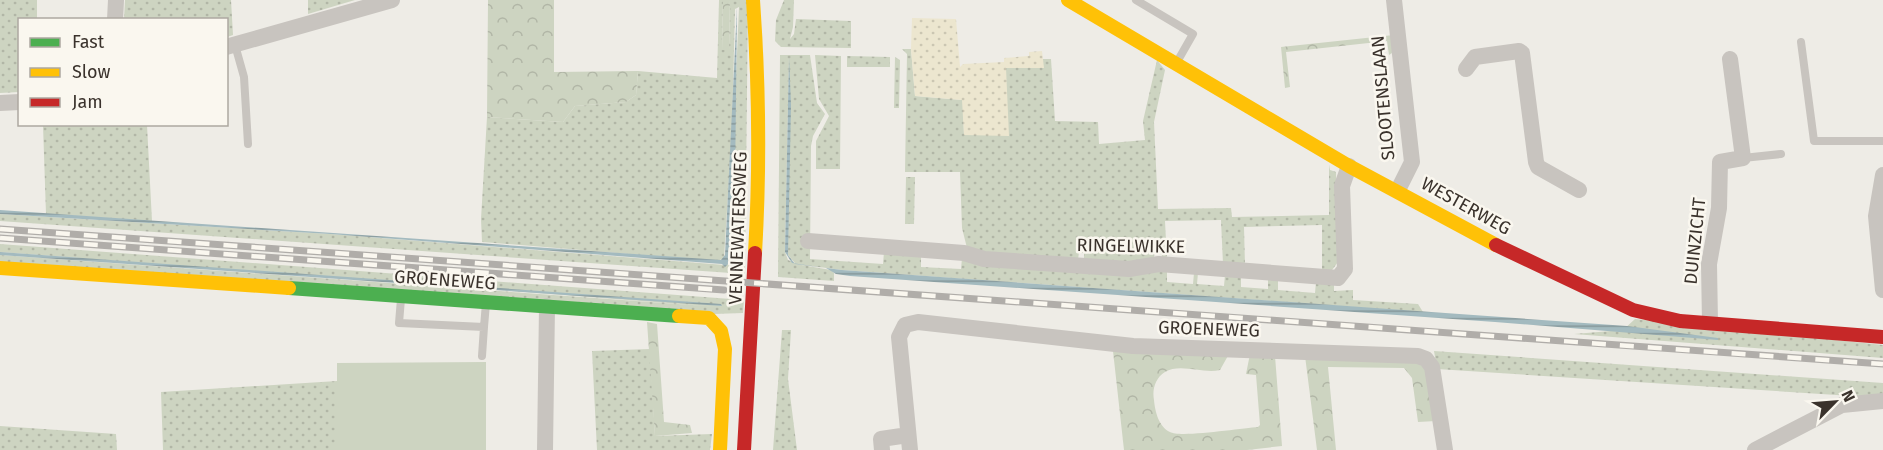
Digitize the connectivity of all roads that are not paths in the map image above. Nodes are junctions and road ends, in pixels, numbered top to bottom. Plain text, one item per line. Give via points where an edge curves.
1 (116, 0) edge
2 (392, 0) edge
3 (1068, 0) edge
4 (1136, 0) edge
5 (1394, 0) edge
6 (756, 2) edge
7 (115, 18) edge
8 (1801, 42) dead end
9 (231, 46) edge
10 (1730, 59) dead end
11 (1176, 65) junction
12 (1466, 69) dead end
13 (18, 102) edge
14 (0, 103) edge
15 (1883, 141) edge
16 (248, 144) dead end
17 (1781, 154) dead end
18 (1743, 158) junction
19 (1349, 166) junction
20 (1883, 175) edge
21 (1398, 190) junction
22 (1579, 190) dead end
23 (1880, 238) edge
24 (808, 241) dead end
25 (0, 268) edge
26 (1883, 291) edge
27 (401, 297) junction
28 (486, 302) junction
29 (547, 306) junction
30 (1710, 323) junction
31 (484, 327) junction
32 (1883, 337) edge
33 (482, 356) dead end
34 (1883, 400) edge
35 (909, 442) edge
36 (544, 450) edge
37 (720, 450) edge
38 (744, 450) edge
39 (882, 450) edge
40 (1446, 450) edge
41 (1755, 450) edge

1 - 7 street
2 - 9 street
3 - 11 street, WESTERWEG
4 - 11 lane via 1193,34
5 - 21 street, SLOOTENSLAAN via 1412,162
6 - 38 street, VENNEWATERSWEG via 758,203
8 - 15 lane via 1814,141
9 - 16 lane via 244,77
10 - 18 street
11 - 19 street, WESTERWEG
12 - 22 street via 1475,57 1522,53 1538,167
13 - 14 street
17 - 18 lane
18 - 30 street, DUINZICHT via 1720,162 1719,208 1709,264
19 - 21 street, WESTERWEG
19 - 24 street, RINGELWIKKE via 1342,186 1345,269 1338,278 1159,264 1129,269 984,259 964,253
20 - 23 street via 1876,216
21 - 30 street, WESTERWEG via 1519,257 1633,310 1680,321
23 - 26 street
25 - 27 street, GROENEWEG
27 - 28 street, GROENEWEG
27 - 31 lane via 399,323
28 - 29 street, GROENEWEG
28 - 31 lane
29 - 36 street
29 - 37 street, GROENEWEG via 712,320 721,331 725,349
30 - 32 street, WESTERWEG
31 - 33 lane
34 - 41 street via 1842,405
35 - 39 street via 885,437 881,439
35 - 40 street, GROENEWEG via 900,331 907,324 918,322 1133,346 1418,356 1432,367

